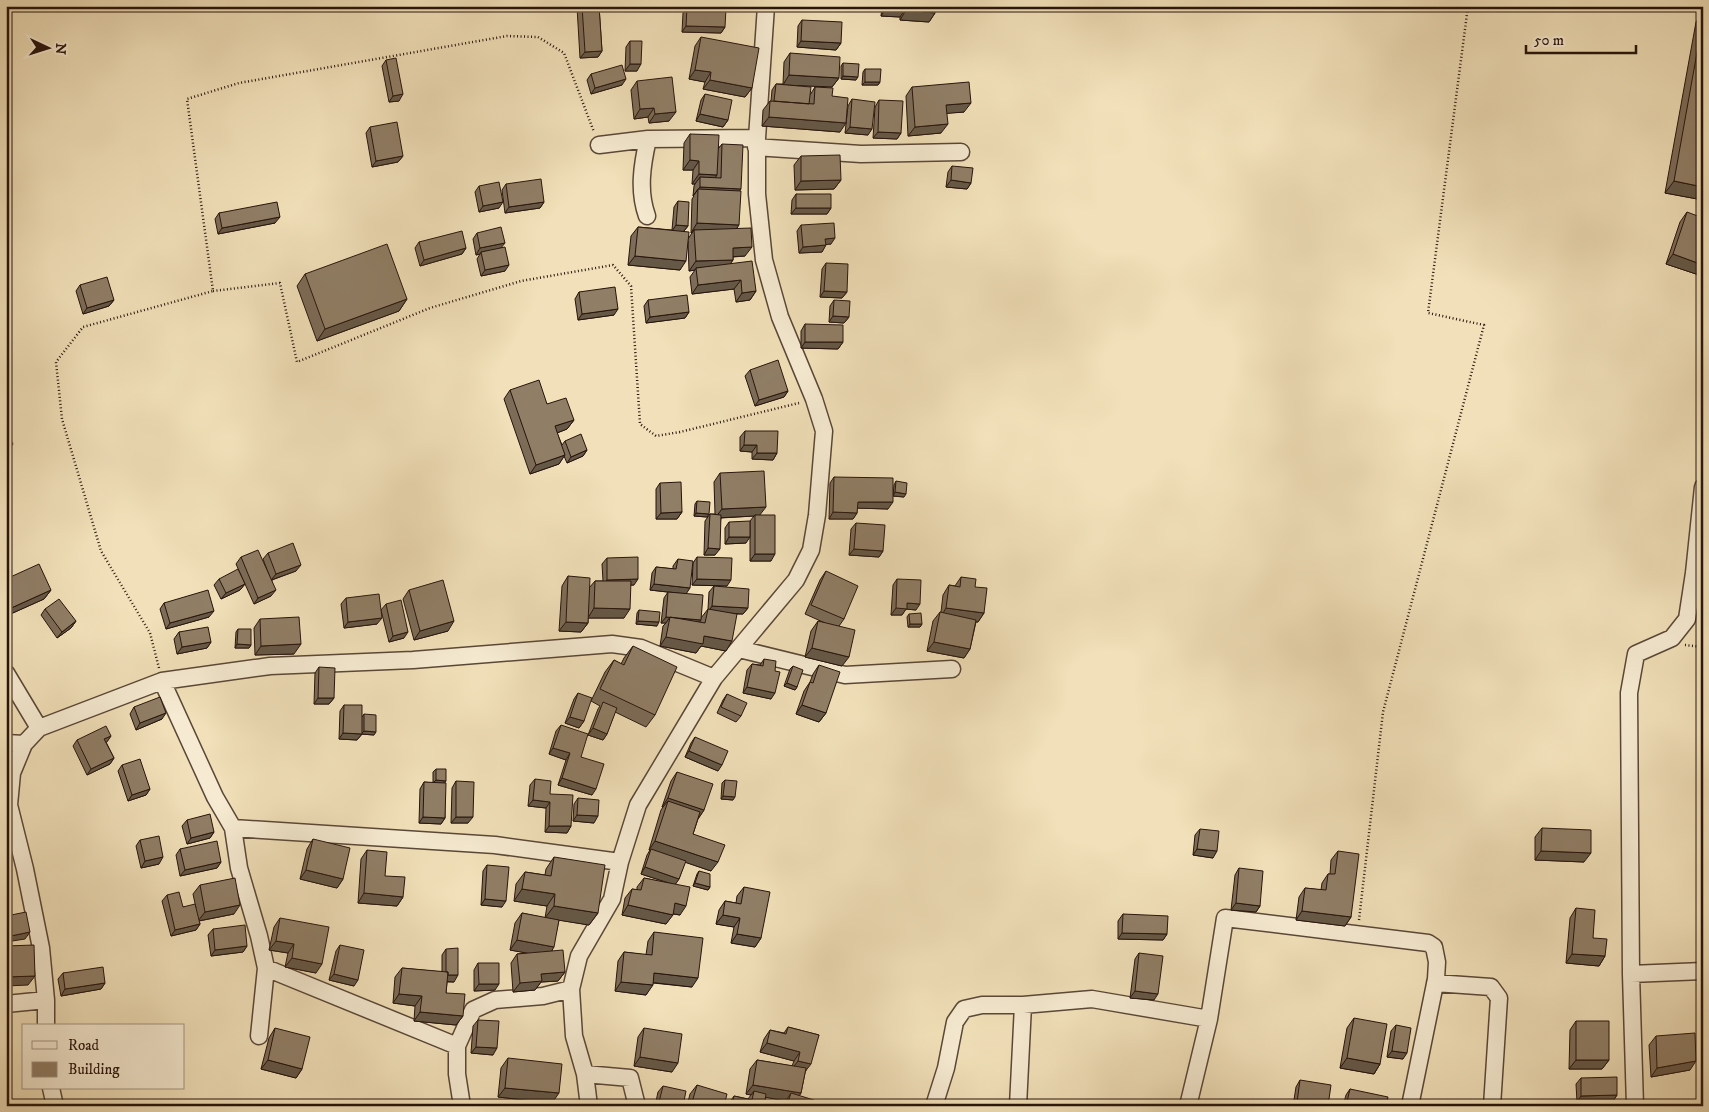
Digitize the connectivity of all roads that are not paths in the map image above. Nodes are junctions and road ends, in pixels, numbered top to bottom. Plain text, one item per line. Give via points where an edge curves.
1 (766, 6) edge
2 (648, 139) junction
3 (756, 142) junction
4 (599, 145) road end
5 (961, 152) dead end
6 (647, 216) dead end
7 (1703, 487) edge
8 (739, 649) junction
9 (952, 669) dead end
10 (6, 673) edge
11 (714, 678) junction
12 (162, 681) junction
13 (38, 728) junction
14 (6, 742) edge
15 (24, 744) junction
16 (233, 828) junction
17 (620, 862) junction
18 (266, 968) junction
19 (1703, 971) edge
20 (1631, 974) junction
21 (1435, 984) junction
22 (571, 989) junction
23 (46, 1000) junction
24 (6, 1004) edge
25 (1023, 1005) junction
26 (1209, 1019) junction
27 (46, 1024) edge
28 (259, 1036) dead end
29 (457, 1046) junction
30 (585, 1074) junction
31 (51, 1090) edge
32 (54, 1106) edge
33 (462, 1106) edge
34 (589, 1106) edge
35 (637, 1106) edge
36 (934, 1106) edge
37 (1018, 1106) edge
38 (1188, 1106) edge
39 (1410, 1106) edge
40 (1492, 1106) edge
41 (1635, 1106) edge

1 - 3 street
2 - 3 street
2 - 4 street
2 - 6 street via 641,185
3 - 5 street via 862,154
3 - 8 street via 757,194 764,260 780,317 824,431 811,550 796,580
7 - 20 street via 1687,619 1672,638 1636,654 1629,693
8 - 9 street via 845,675
8 - 11 street
10 - 13 street
11 - 12 street via 641,648 612,644 413,660 270,666
11 - 17 street via 638,805
12 - 13 street
12 - 16 street via 215,797
13 - 15 street
14 - 15 street
15 - 23 street via 12,773 9,805 26,869 41,948
16 - 17 street via 495,845
16 - 18 street via 238,868
17 - 22 street via 612,899 579,956
18 - 28 street
18 - 29 street
19 - 20 street
20 - 41 street
21 - 26 street via 1436,953 1434,946 1428,944 1225,918
21 - 39 street
21 - 40 street via 1491,987 1499,998
22 - 29 street via 543,996 495,1000 482,1005 473,1010
22 - 30 street via 574,1036
23 - 24 street
23 - 27 street
25 - 26 street via 1092,999
25 - 36 street via 964,1008 955,1022
25 - 37 street
26 - 38 street
29 - 33 street
30 - 34 street
30 - 35 street via 630,1078
31 - 32 street

